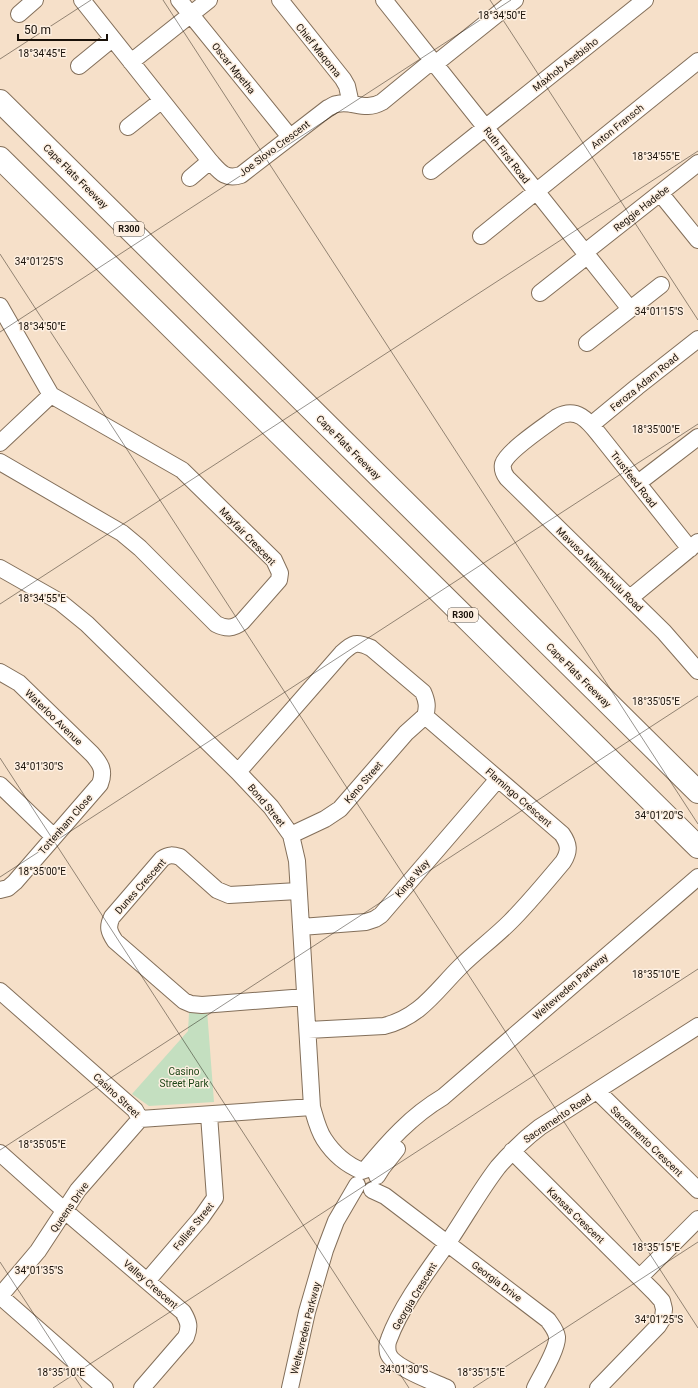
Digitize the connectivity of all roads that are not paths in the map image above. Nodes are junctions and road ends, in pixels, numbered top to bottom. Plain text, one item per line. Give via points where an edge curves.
1 (35, 0) edge
2 (82, 0) edge
3 (178, 0) edge
4 (209, 0) edge
5 (280, 0) edge
6 (384, 0) edge
7 (515, 0) edge
8 (645, 0) edge
9 (19, 14) dead end
10 (190, 15) junction
11 (112, 39) junction
12 (698, 61) edge
13 (131, 62) junction
14 (434, 62) junction
15 (79, 66) dead end
16 (0, 101) edge
17 (162, 101) junction
18 (351, 104) junction
19 (128, 127) dead end
20 (485, 127) junction
21 (290, 137) junction
22 (0, 158) edge
23 (210, 162) junction
24 (698, 163) edge
25 (431, 171) dead end
26 (190, 178) dead end
27 (535, 191) junction
28 (660, 193) junction
29 (481, 236) dead end
30 (698, 240) edge
31 (586, 254) junction
32 (661, 284) dead end
33 (540, 293) dead end
34 (0, 306) edge
35 (630, 309) junction
36 (698, 340) edge
37 (588, 343) dead end
38 (51, 395) junction
39 (591, 425) junction
40 (698, 437) edge
41 (0, 443) edge
42 (0, 462) edge
43 (503, 467) joint
44 (638, 483) junction
45 (694, 546) edge
46 (0, 568) edge
47 (630, 598) junction
48 (698, 671) edge
49 (0, 672) edge
50 (425, 716) junction
51 (102, 769) joint
52 (238, 772) junction
53 (498, 779) junction
54 (0, 784) edge
55 (698, 792) edge
56 (291, 835) junction
57 (54, 837) junction
58 (698, 847) edge
59 (692, 882) edge
60 (0, 890) edge
61 (298, 891) junction
62 (301, 927) junction
63 (0, 990) edge
64 (305, 997) junction
65 (698, 1026) edge
66 (308, 1030) junction
67 (597, 1091) junction
68 (312, 1107) junction
69 (209, 1115) junction
70 (140, 1119) junction
71 (512, 1151) junction
72 (0, 1153) edge
73 (367, 1181) junction
74 (698, 1190) edge
75 (65, 1211) junction
76 (698, 1220) edge
77 (447, 1243) junction
78 (640, 1277) junction
79 (147, 1281) junction
80 (0, 1296) edge
81 (144, 1387) edge
82 (105, 1388) edge
83 (290, 1388) edge
84 (447, 1388) edge
85 (535, 1388) edge
86 (598, 1388) edge

1 - 9 street
2 - 11 street, Joe Slovo Crescent
3 - 10 street, Oscar Mpetha
4 - 10 street
5 - 18 street, Chief Maqoma via 343,79
6 - 14 street, Ruth First Road
7 - 14 street, Joe Slovo Crescent
8 - 20 street, Maxhob Asebisho
10 - 13 street
10 - 21 street, Oscar Mpetha
11 - 13 street, Joe Slovo Crescent
11 - 15 street
12 - 27 street, Anton Fransch
13 - 17 street, Joe Slovo Crescent
14 - 18 street, Joe Slovo Crescent via 375,106
14 - 20 street, Ruth First Road
16 - 55 highway, Cape Flats Freeway / R300
17 - 19 street
17 - 23 street, Joe Slovo Crescent
18 - 21 street, Joe Slovo Crescent via 336,104 328,108
20 - 25 street, Maxhob Asebisho
20 - 27 street, Ruth First Road
21 - 23 street, Joe Slovo Crescent via 234,177 228,177
22 - 58 highway, R300
23 - 26 street
24 - 28 street, Reggie Hadebe
27 - 29 street, Anton Fransch
27 - 31 street, Ruth First Road
28 - 30 street
28 - 31 street, Reggie Hadebe
31 - 33 street, Reggie Hadebe
31 - 35 street, Ruth First Road
32 - 35 street
34 - 38 street
35 - 37 street
36 - 39 street, Feroza Adam Road
38 - 41 street
38 - 42 street, Mayfair Crescent via 182,470 274,560 280,573 274,586 236,627 222,628 128,537
39 - 43 street, Trustfeed Road via 575,413 563,413 512,452
39 - 44 street, Trustfeed Road
40 - 44 street
43 - 47 street, Mavuso Mthimkhulu Road via 507,478
44 - 45 street, Trustfeed Road
45 - 47 street
46 - 52 street, Bond Street via 73,611
47 - 48 street, Mavuso Mthimkhulu Road
49 - 51 street, Waterloo Avenue via 27,691 92,754
50 - 52 street via 428,707 423,692 370,648 362,643 355,643 342,653
50 - 53 street, Flamingo Crescent
50 - 56 street, Keno Street via 406,733 340,809
51 - 57 street, Tottenham Close via 100,784
52 - 56 street, Bond Street via 271,807
53 - 62 street, Kings Way via 375,919 366,922
53 - 66 street, Flamingo Crescent via 562,834 569,848 563,862 512,920 408,1017 384,1026
54 - 57 street
56 - 61 street, Bond Street
57 - 60 street, Tottenham Close via 15,882
59 - 73 street, Weltevreden Parkway via 443,1097 401,1128
61 - 62 street, Bond Street
61 - 64 street, Dunes Crescent via 229,895 217,890 180,857 168,855 112,917 108,929 115,940 184,1001 191,1004
62 - 64 street, Bond Street
63 - 70 street, Casino Street via 135,1110
64 - 66 street, Bond Street
65 - 67 street, Sacramento Road
66 - 68 street, Bond Street
67 - 71 street, Sacramento Road via 540,1127
67 - 74 street, Sacramento Crescent
68 - 69 street, Casino Street
68 - 73 street, Bond Street via 323,1139
69 - 70 street, Casino Street
69 - 79 street, Follies Street via 214,1198 201,1218
70 - 75 street, Queens Drive via 78,1190
71 - 77 street, Sacramento Road
71 - 78 street, Kansas Crescent
72 - 75 street, Valley Crescent
73 - 77 street, Georgia Drive
73 - 83 street, Weltevreden Parkway via 344,1206 331,1233 308,1312
75 - 79 street, Valley Crescent
75 - 80 street, Queens Drive via 38,1251
76 - 78 street
77 - 84 street, Georgia Crescent via 406,1305 387,1347 388,1355 396,1363
77 - 85 street, Georgia Drive via 540,1313 554,1329 556,1345
78 - 86 street, Kansas Crescent via 662,1301 664,1318
79 - 81 street, Valley Crescent via 183,1312 189,1329 186,1337
80 - 82 street

